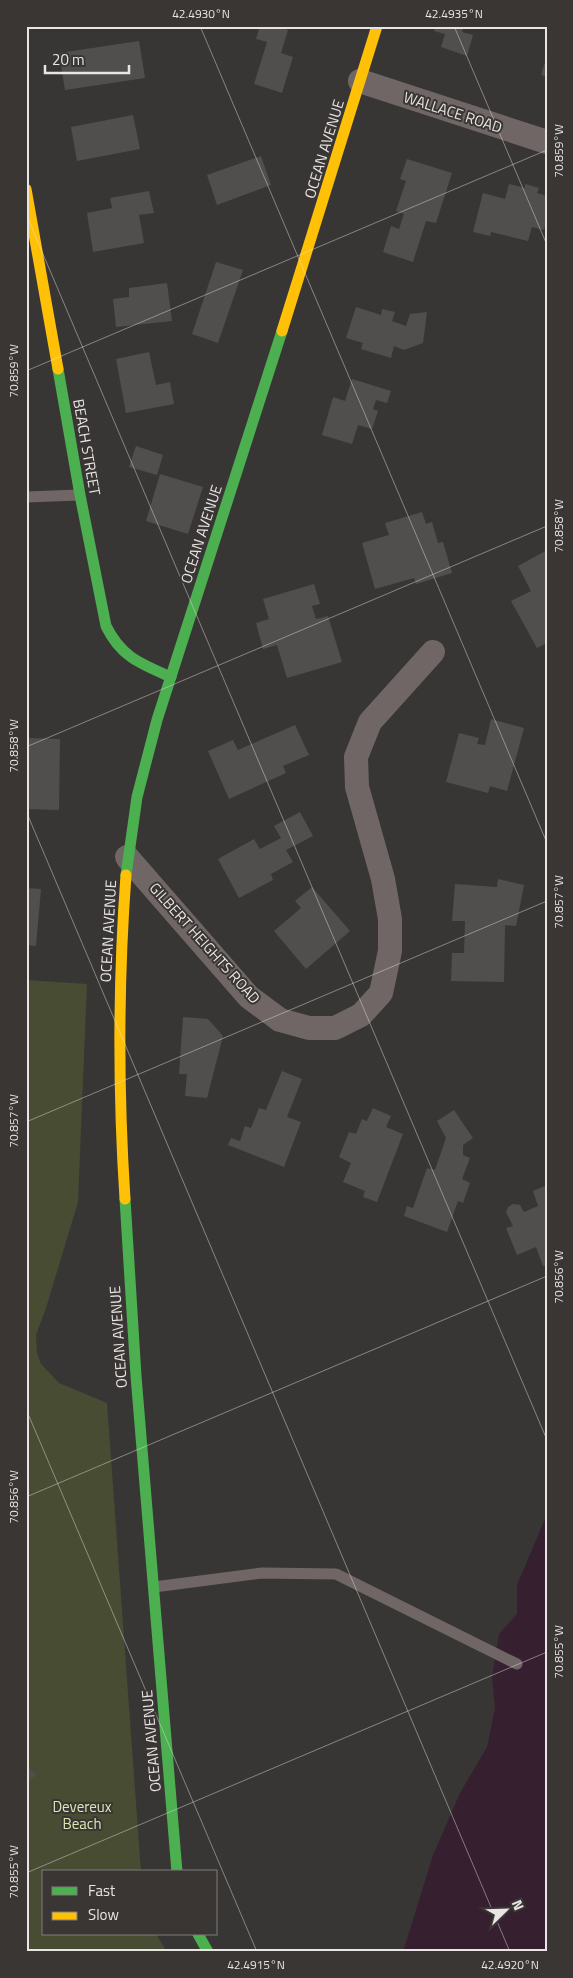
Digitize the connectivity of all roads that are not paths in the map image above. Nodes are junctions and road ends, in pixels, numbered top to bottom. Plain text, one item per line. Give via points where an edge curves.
1 (376, 26) edge
2 (360, 81) junction
3 (547, 142) edge
4 (26, 189) edge
5 (80, 495) junction
6 (26, 496) edge
7 (433, 652) dead end
8 (170, 677) junction
9 (127, 857) junction
10 (154, 1587) junction
11 (517, 1664) dead end
12 (177, 1870) edge
13 (199, 1936) edge
14 (208, 1952) edge

1 - 2 main road, OCEAN AVENUE
2 - 3 street, WALLACE ROAD
2 - 8 main road, OCEAN AVENUE
4 - 5 main road, BEACH STREET
5 - 6 lane
5 - 8 main road, BEACH STREET via 103,614 111,638 130,658
7 - 9 street, GILBERT HEIGHTS ROAD via 370,722 356,757 357,787 383,878 390,919 390,951 381,993 361,1015 335,1028 309,1028 280,1020 249,997
8 - 9 main road, OCEAN AVENUE via 138,792
9 - 10 main road, OCEAN AVENUE via 120,958 122,1157
10 - 11 lane via 262,1573 336,1574
10 - 12 main road, OCEAN AVENUE
13 - 14 main road

